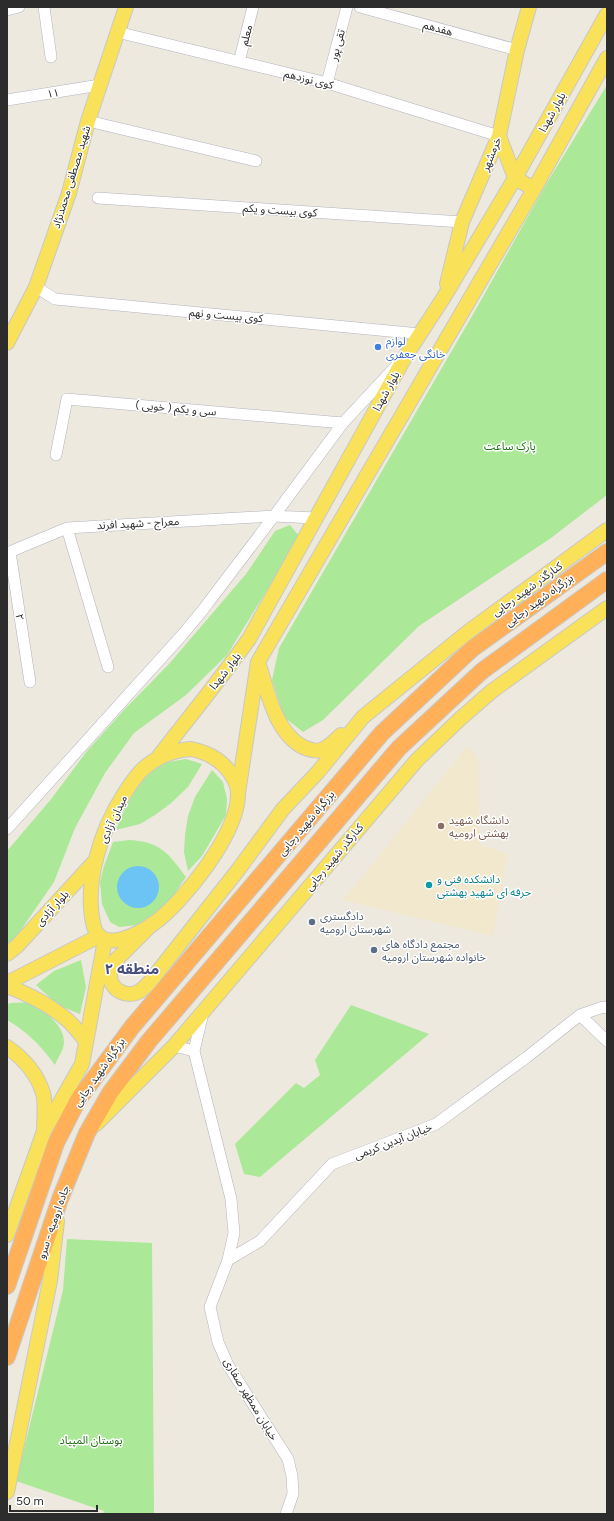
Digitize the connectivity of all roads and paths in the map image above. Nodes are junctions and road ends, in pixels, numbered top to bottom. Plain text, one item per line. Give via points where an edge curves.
1 (19, 7) edge
2 (44, 7) edge
3 (126, 7) edge
4 (253, 7) edge
5 (347, 7) edge
6 (360, 7) edge
7 (529, 7) edge
8 (7, 10) edge
9 (607, 14) edge
10 (117, 32) junction
11 (517, 50) junction
12 (51, 57) dead end
13 (607, 58) edge
14 (239, 62) junction
15 (327, 83) junction
16 (100, 86) junction
17 (7, 100) edge
18 (88, 121) junction
19 (499, 136) junction
20 (256, 161) dead end
21 (515, 178) junction
22 (534, 189) junction
23 (98, 198) dead end
24 (462, 222) junction
25 (36, 288) junction
26 (444, 297) junction
27 (420, 334) junction
28 (7, 344) edge
29 (405, 357) junction
30 (343, 423) junction
31 (56, 455) dead end
32 (274, 516) junction
33 (315, 518) junction
34 (67, 528) junction
35 (607, 530) edge
36 (607, 545) edge
37 (8, 552) edge
38 (607, 552) edge
39 (574, 575) junction
40 (607, 580) edge
41 (607, 608) edge
42 (258, 662) junction
43 (108, 667) dead end
44 (30, 682) dead end
45 (362, 717) junction
46 (156, 760) junction
47 (238, 792) junction
48 (7, 829) edge
49 (96, 860) junction
50 (152, 924) junction
51 (102, 938) junction
52 (7, 954) edge
53 (7, 984) edge
54 (607, 1008) edge
55 (203, 1012) junction
56 (580, 1015) junction
57 (86, 1041) junction
58 (607, 1041) edge
59 (174, 1046) junction
60 (7, 1047) edge
61 (194, 1051) junction
62 (110, 1093) joint
63 (44, 1131) junction
64 (87, 1133) junction
65 (56, 1143) joint
66 (60, 1199) junction
67 (7, 1236) edge
68 (228, 1260) junction
69 (7, 1286) edge
70 (7, 1357) edge
71 (7, 1492) edge
72 (286, 1514) edge

1 - 8 street
2 - 12 street
3 - 10 main road, شهید مصطفی محمدنژاد
4 - 14 street, معلم
5 - 15 street, تقی پور
6 - 11 street, هفدهم
7 - 11 main road, خرمشهر
9 - 21 main road, بلوار شهدا
10 - 14 street, کوی نوزدهم
10 - 16 main road, شهید مصطفی محمدنژاد
11 - 19 main road, خرمشهر
13 - 22 main road, بلوار شهدا
14 - 15 street, کوی نوزدهم
15 - 19 street, کوی نوزدهم
16 - 17 street, ۱۱
16 - 18 main road, شهید مصطفی محمدنژاد
18 - 20 street
18 - 25 main road, شهید مصطفی محمدنژاد via 68,193
19 - 21 main road
19 - 24 main road, خرمشهر
21 - 22 main road
21 - 26 main road, بلوار شهدا
22 - 42 main road, بلوار شهدا
23 - 24 street, کوی بیست و یکم
24 - 26 main road, خرمشهر
25 - 27 street, کوی بیست و نهم via 55,299
25 - 28 main road, شهید مصطفی محمدنژاد
26 - 27 main road, بلوار شهدا
27 - 29 main road, بلوار شهدا
29 - 30 street
29 - 33 main road, بلوار شهدا
30 - 31 street, سی و یکم ( خویی ) via 67,398
30 - 32 street
32 - 33 street, معراج - شهید افرند
32 - 34 street, معراج - شهید افرند
32 - 48 street via 183,634
33 - 46 main road, بلوار شهدا via 248,640
34 - 37 street, معراج - شهید افرند
34 - 43 street
35 - 45 main road, کنارگذر شهید رجایی via 468,632
36 - 39 highway
37 - 44 street, ۲
38 - 39 highway, بزرگراه شهید رجایی
39 - 65 highway, بزرگراه شهید رجایی via 472,649 382,733 132,1027 78,1100
40 - 62 highway, بزرگراه شهید رجایی via 482,672 399,748 148,1041
41 - 55 main road, کنارگذر شهید رجایی via 492,691 417,760
42 - 45 main road via 280,724 289,736 309,750 321,750
42 - 47 main road, بلوار شهدا
45 - 50 main road, کنارگذر شهید رجایی via 318,772 283,809 149,983 140,991 124,994 117,990 112,982 112,967
46 - 47 main road, میدان آزادی via 178,750 191,749 203,752 224,764 232,774
46 - 49 main road, میدان آزادی via 139,773 116,806 103,835
47 - 50 main road via 236,807 219,848 168,912
49 - 51 main road, میدان آزادی via 90,911 95,929
49 - 52 main road, بلوار آزادی
50 - 51 main road via 126,938 115,941
51 - 53 main road
51 - 57 main road
53 - 57 main road via 46,1004 66,1019
54 - 56 street, خیابان آیدین کریمی
55 - 59 main road, کنارگذر شهید رجایی
55 - 61 street
56 - 58 street
56 - 68 street, خیابان آیدین کریمی via 436,1124 332,1164 260,1241
57 - 63 main road via 82,1064
59 - 61 street
59 - 64 main road, کنارگذر شهید رجایی
60 - 63 main road via 33,1072 44,1094
61 - 68 street, خیابان ممظهر صفاری via 231,1199 234,1233
62 - 64 highway, جاده ارومیه - سرو
63 - 67 main road
64 - 66 highway, جاده ارومیه - سرو
65 - 69 highway, جاده ارومیه - سرو
66 - 70 highway, جاده ارومیه - سرو
66 - 71 main road via 50,1281
68 - 72 street, خیابان ممظهر صفاری via 210,1307 218,1342 228,1364 288,1459 293,1494

